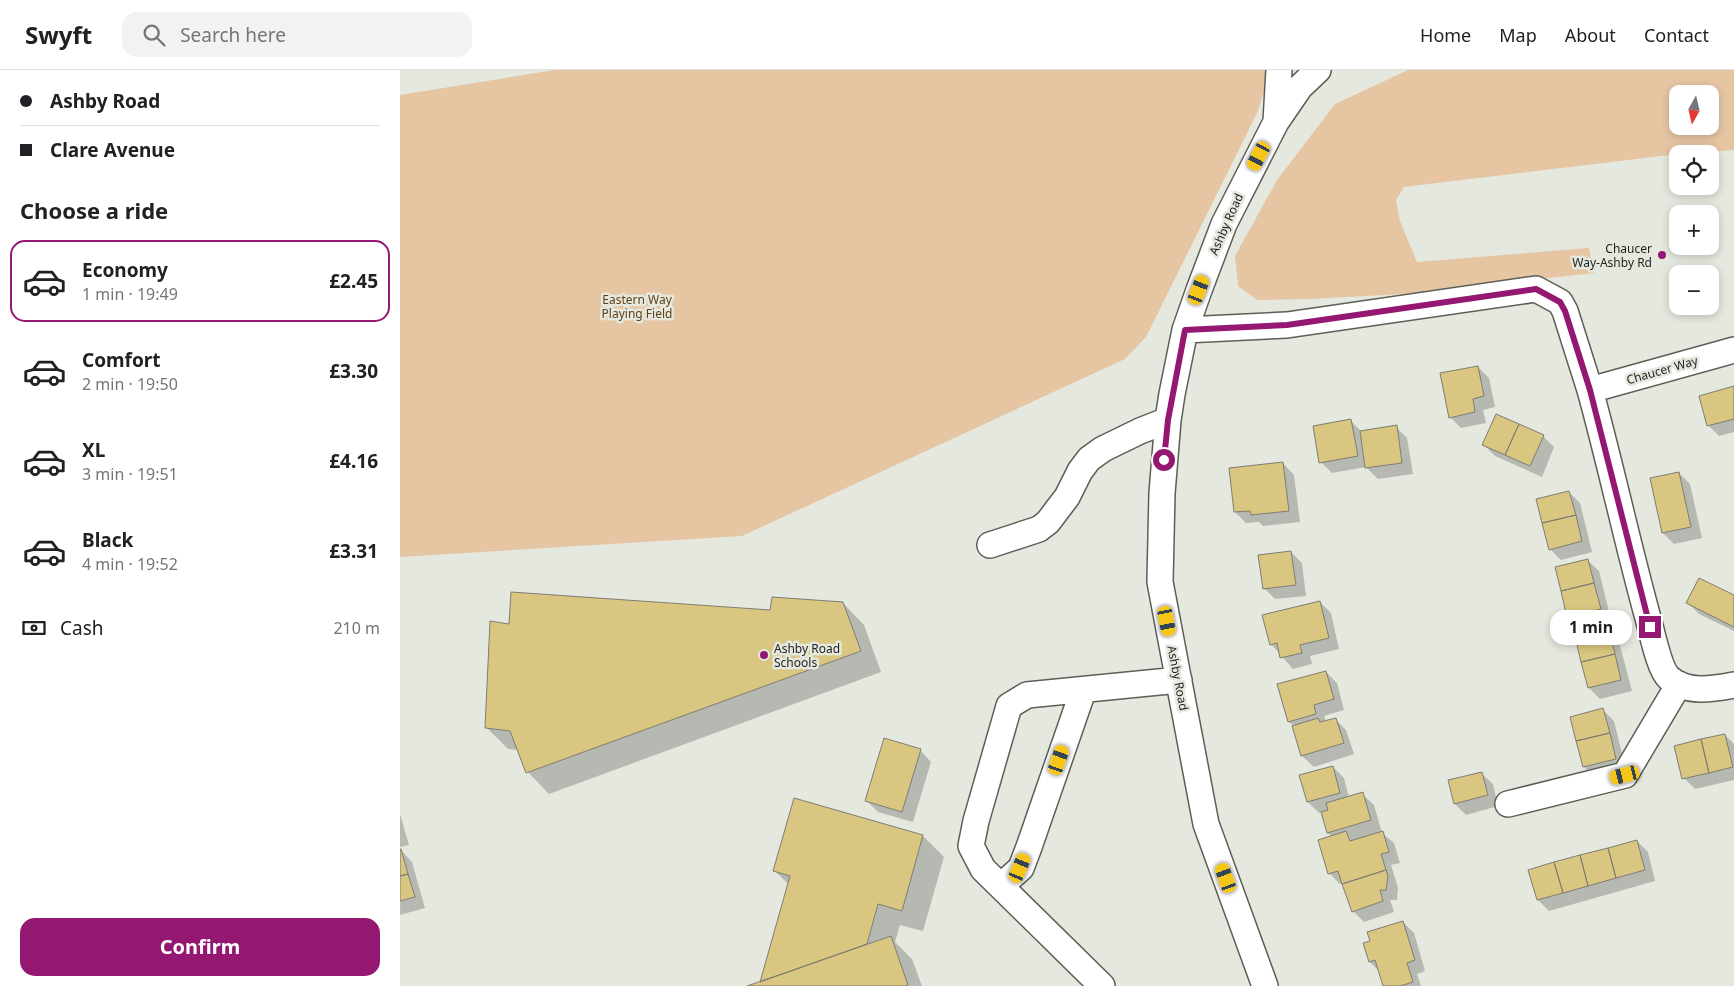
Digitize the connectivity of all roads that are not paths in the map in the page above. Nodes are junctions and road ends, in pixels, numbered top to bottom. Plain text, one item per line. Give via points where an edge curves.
1 (1279, 70) edge
2 (1318, 70) edge
3 (1276, 122) junction
4 (1185, 330) junction
5 (1734, 350) edge
6 (1590, 390) junction
7 (1168, 420) junction
8 (990, 545) dead end
9 (1179, 680) junction
10 (1679, 684) junction
11 (1734, 685) edge
12 (1082, 691) junction
13 (1508, 804) dead end
14 (1001, 886) junction
15 (1102, 986) edge
16 (1265, 986) edge

1 - 3 street, Ashby Road
2 - 3 street, Ashby Road via 1300,87
3 - 4 street, Ashby Road via 1224,224
4 - 6 street via 1287,325 1536,289 1560,302 1565,311
4 - 7 street, Ashby Road
5 - 6 street, Chaucer Way
6 - 10 street via 1660,660 1668,677
7 - 8 street via 1140,431 1089,459 1067,497 1039,529
7 - 9 street, Ashby Road via 1160,582
9 - 12 street
9 - 16 street, Ashby Road via 1206,824
10 - 11 street via 1697,690
10 - 13 street via 1625,775
12 - 14 street via 1029,847 1020,868
12 - 14 street via 1027,695 1009,706 970,846 983,869
14 - 15 street

